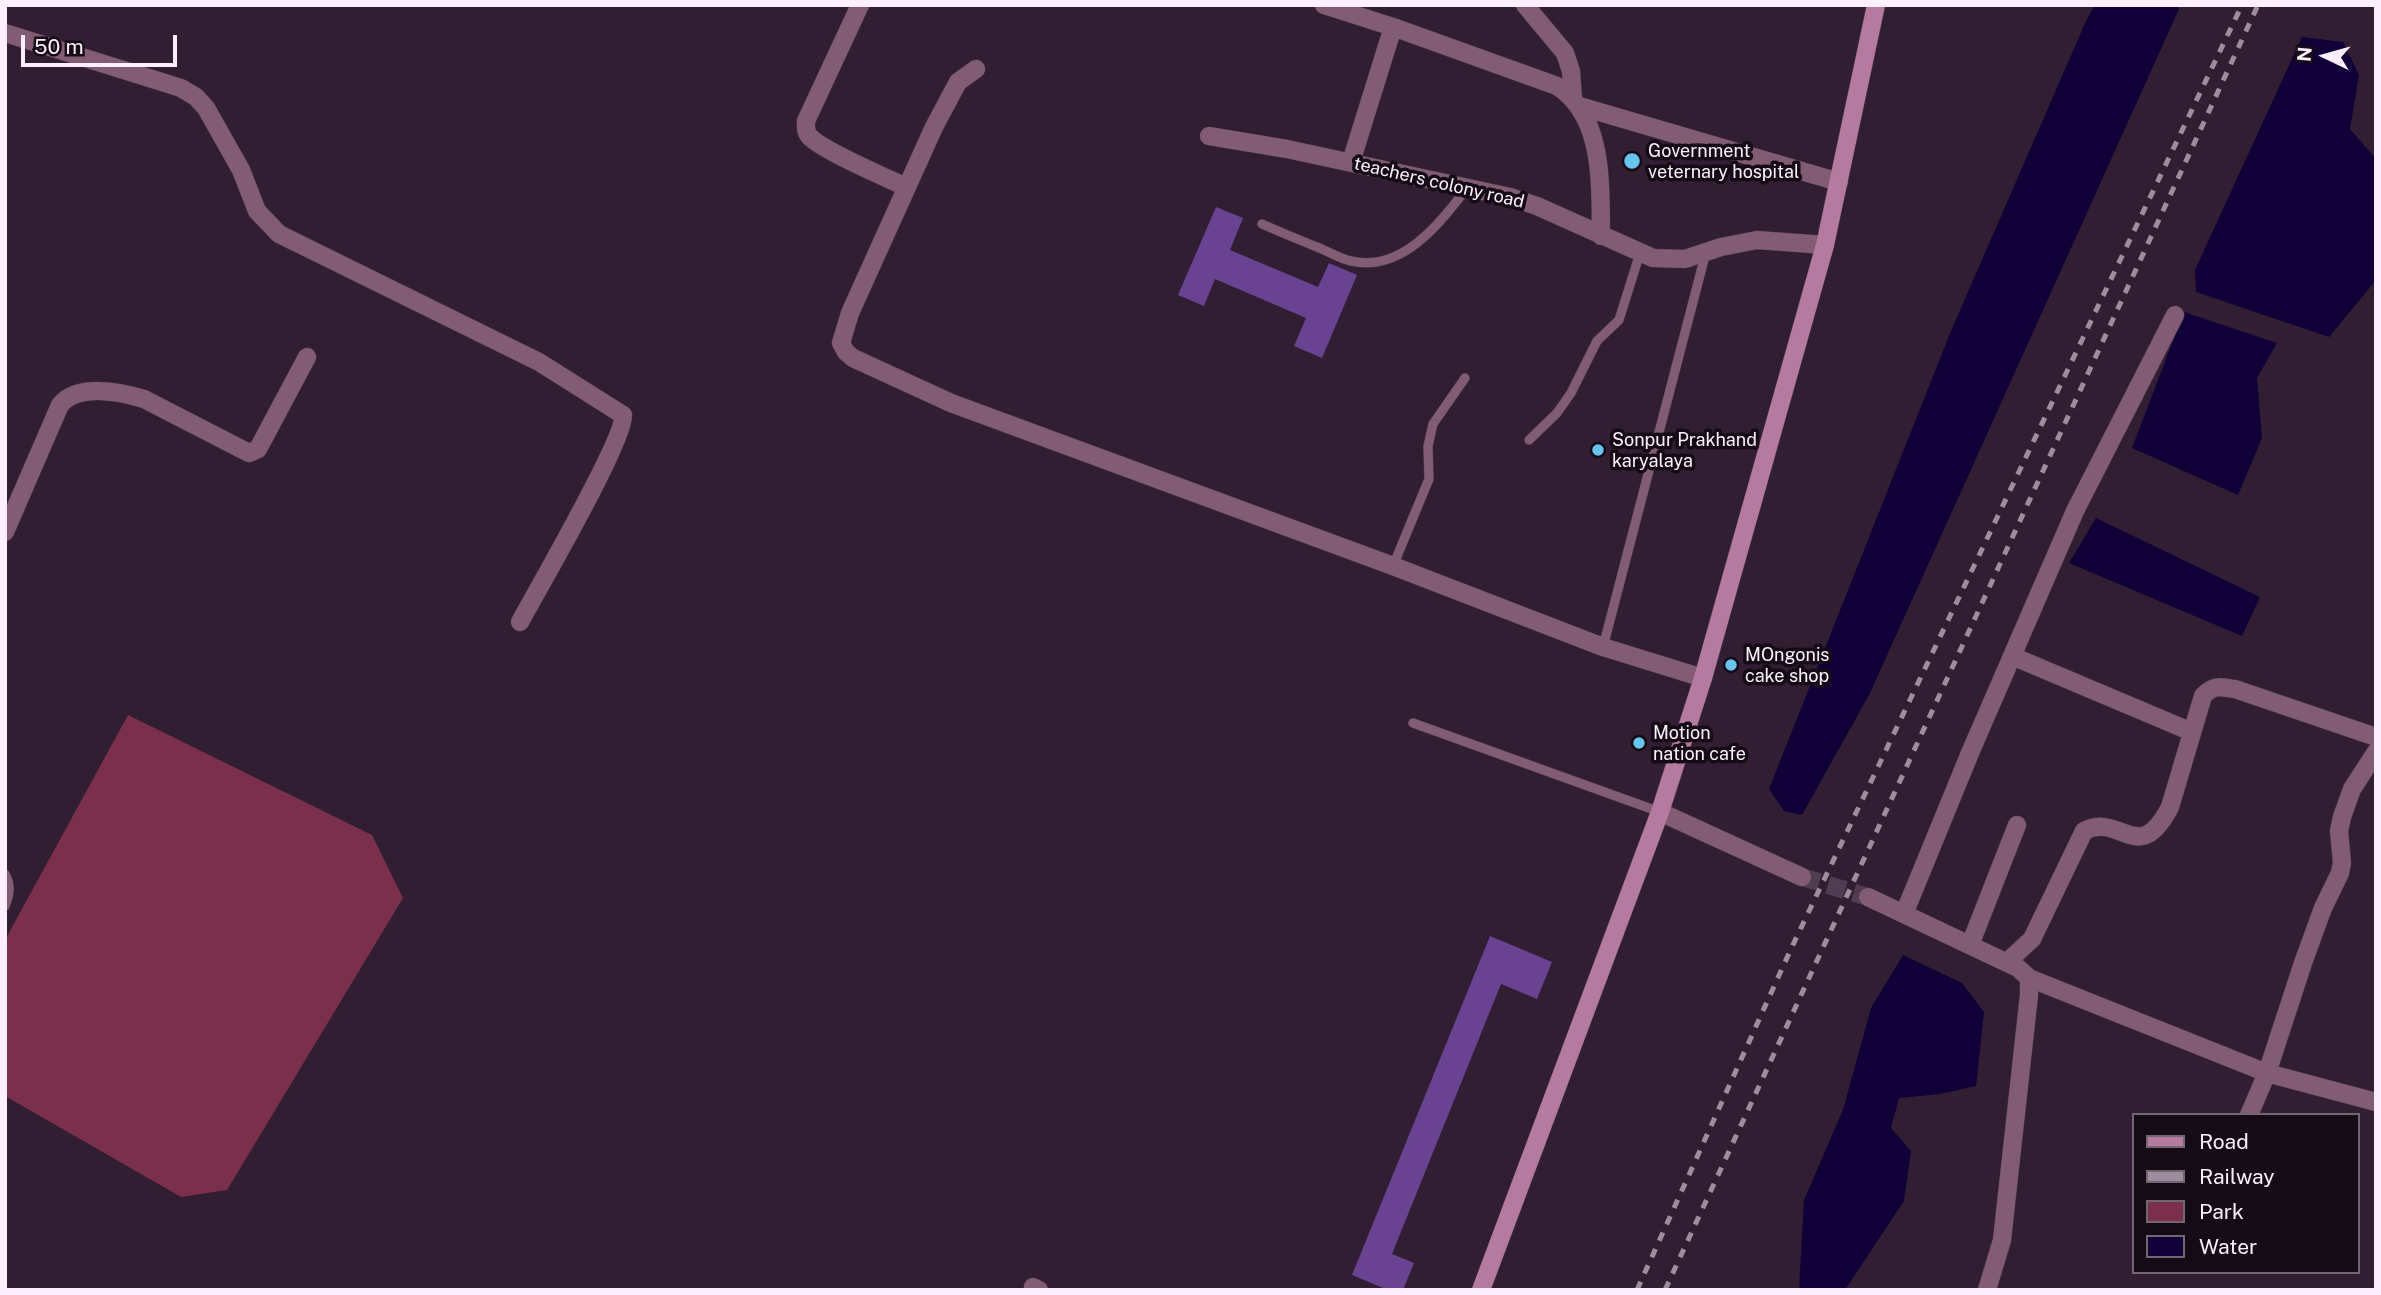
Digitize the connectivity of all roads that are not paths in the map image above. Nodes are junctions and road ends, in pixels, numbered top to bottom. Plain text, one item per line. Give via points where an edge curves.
1 (860, 5) edge
2 (1325, 5) edge
3 (1525, 5) edge
4 (1876, 5) edge
5 (1393, 27) junction
6 (5, 33) edge
7 (976, 69) dead end
8 (1576, 103) junction
9 (1209, 136) dead end
10 (1351, 162) junction
11 (1839, 182) junction
12 (906, 187) junction
13 (1466, 188) junction
14 (1262, 224) dead end
15 (1601, 236) junction
16 (1825, 245) junction
17 (1706, 252) junction
18 (1640, 253) junction
19 (2175, 315) dead end
20 (307, 357) dead end
21 (1465, 378) dead end
22 (1530, 440) dead end
23 (5, 532) edge
24 (1393, 566) junction
25 (520, 622) dead end
26 (1603, 647) junction
27 (2012, 656) junction
28 (1703, 678) junction
29 (1413, 723) dead end
30 (2192, 732) junction
31 (2376, 737) edge
32 (2376, 752) edge
33 (1660, 812) junction
34 (2017, 825) dead end
35 (5, 874) edge
36 (1802, 877) tunnel mouth
37 (1868, 897) tunnel mouth
38 (5, 906) edge
39 (1903, 914) junction
40 (1970, 945) junction
41 (2007, 962) junction
42 (2029, 978) junction
43 (2267, 1073) junction
44 (2376, 1102) edge
45 (2250, 1113) edge
46 (1481, 1290) edge
47 (1987, 1290) edge

1 - 12 street via 818,93 807,134
2 - 5 street
3 - 8 street via 1565,53
4 - 11 main road
5 - 8 street via 1557,86
5 - 10 street
6 - 25 street via 181,88 196,97 235,159 257,211 279,234 539,362 623,415 623,424 584,506
7 - 12 street via 958,82
8 - 11 street
8 - 15 street via 1592,135 1599,169
9 - 10 street, teachers colony road
10 - 13 street, teachers colony road
11 - 16 main road
12 - 24 street via 842,334 845,352 951,403
13 - 14 lane via 1422,239 1382,261 1350,261
13 - 15 street, teachers colony road via 1528,203
15 - 18 street, teachers colony road
16 - 17 street, teachers colony road via 1757,240
16 - 28 main road
17 - 18 street, teachers colony road via 1685,259
17 - 26 lane
18 - 22 lane via 1619,320 1597,341 1558,413
19 - 27 street via 2076,512
20 - 23 street via 258,449 249,453 128,394 75,393 66,398
21 - 24 lane via 1433,424 1429,479
24 - 26 street
26 - 28 street
27 - 30 street
27 - 39 street
28 - 33 main road
29 - 33 lane
30 - 31 street via 2203,696 2210,688 2221,687
30 - 41 street via 2170,807 2154,832 2135,837 2107,828 2084,831 2032,939
32 - 43 street via 2352,789 2342,817 2340,873 2323,908
33 - 36 street
33 - 46 main road
34 - 40 street
35 - 38 lane via 10,894
37 - 39 street
39 - 40 street
40 - 41 street
41 - 42 street
42 - 43 street
42 - 47 street via 2002,1240
43 - 44 street
43 - 45 street

